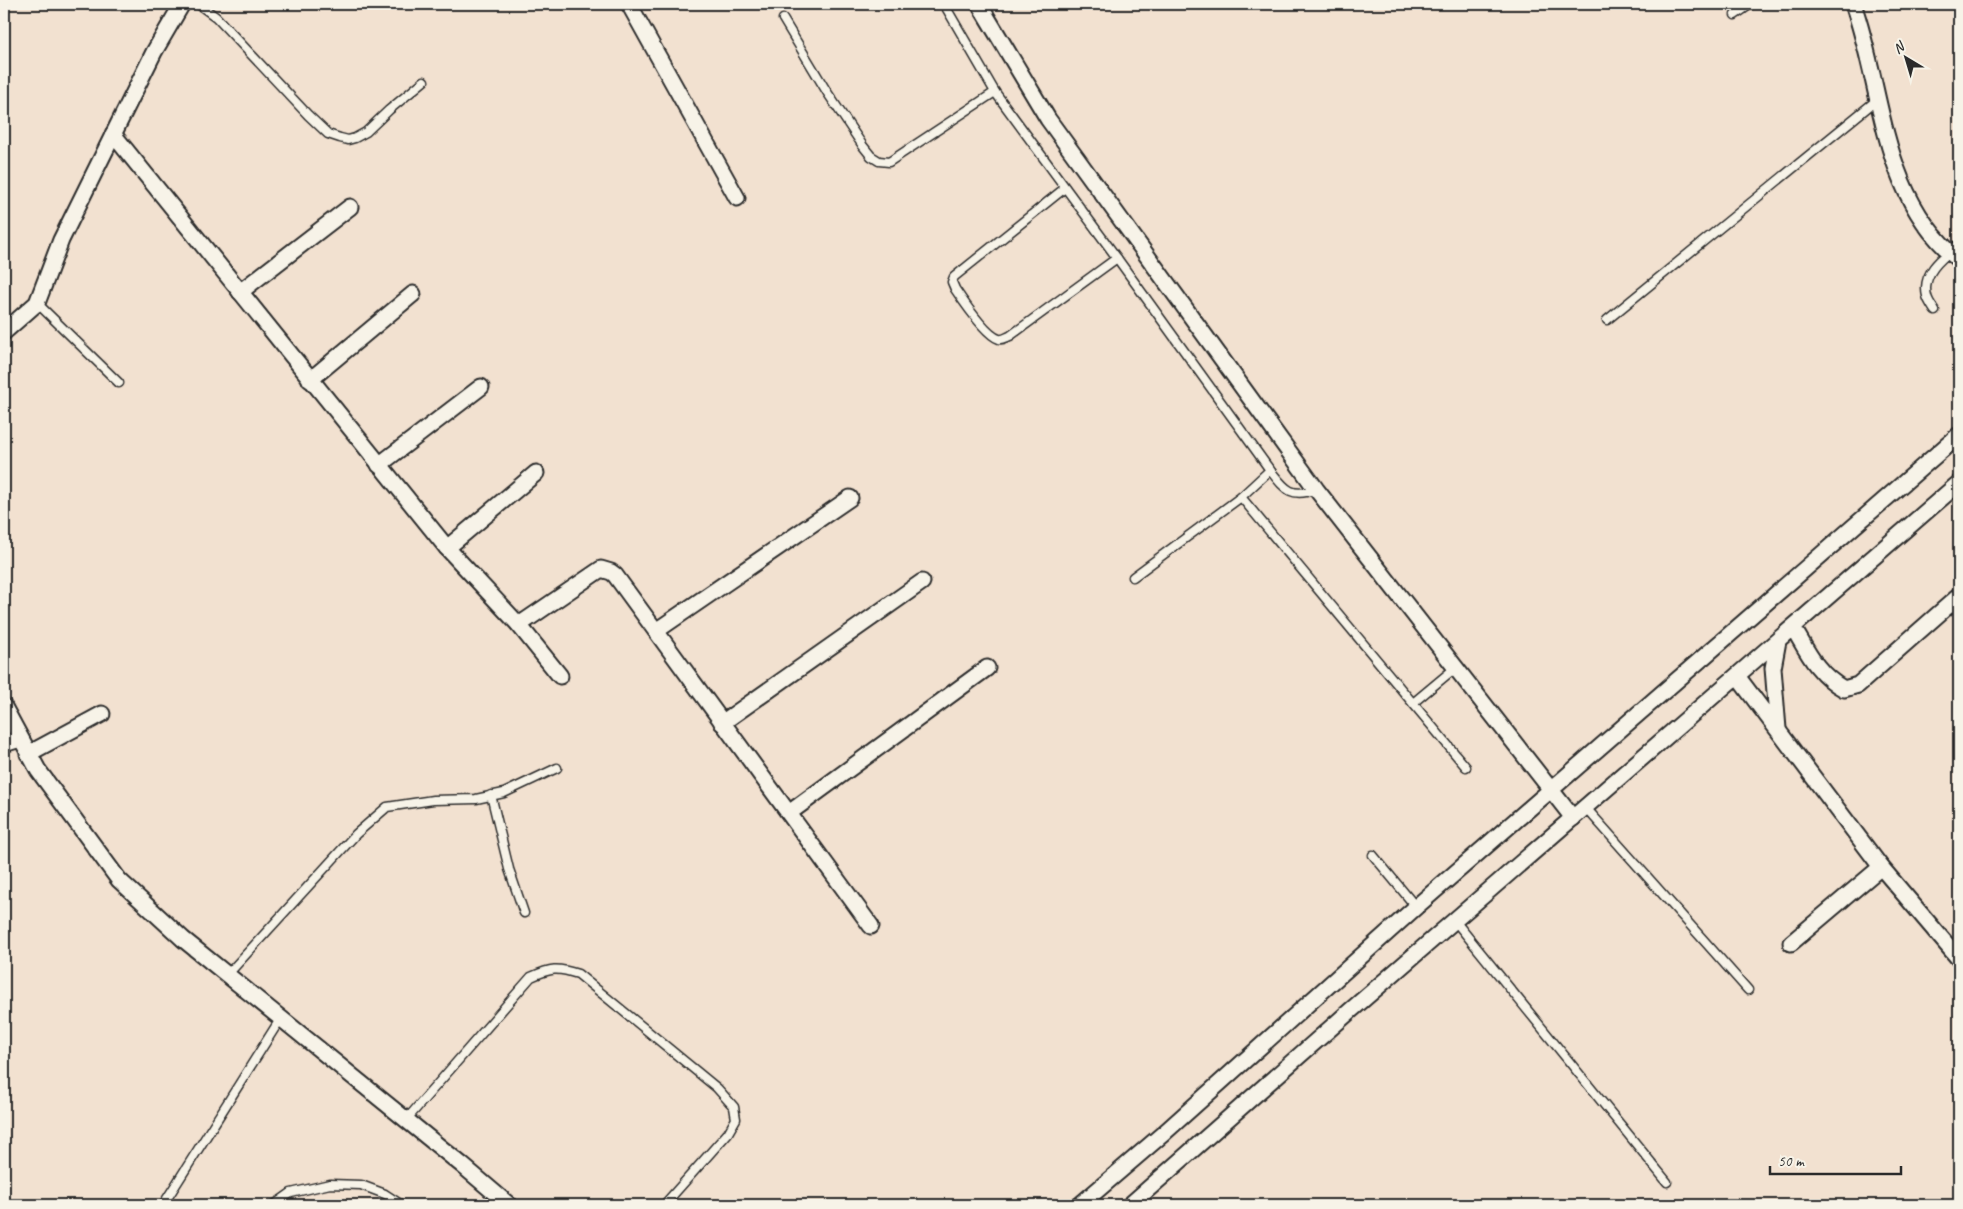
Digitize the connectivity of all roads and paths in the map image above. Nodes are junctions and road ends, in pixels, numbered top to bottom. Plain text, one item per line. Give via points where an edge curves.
1 (182, 4) edge
2 (198, 4) edge
3 (629, 4) edge
4 (944, 4) edge
5 (979, 4) edge
6 (1751, 4) edge
7 (1856, 5) edge
8 (1735, 15) dead end
9 (783, 19) dead end
10 (424, 81) dead end
11 (994, 92) junction
12 (1878, 99) junction
13 (113, 134) junction
14 (1066, 188) junction
15 (737, 198) dead end
16 (350, 207) dead end
17 (1956, 252) edge
18 (1117, 258) junction
19 (240, 292) junction
20 (413, 294) dead end
21 (37, 303) junction
22 (1935, 310) dead end
23 (1607, 320) dead end
24 (4, 332) edge
25 (310, 380) junction
26 (119, 383) dead end
27 (481, 387) dead end
28 (1959, 435) edge
29 (379, 465) junction
30 (1270, 470) junction
31 (536, 473) dead end
32 (1959, 483) edge
33 (1316, 489) junction
34 (1241, 497) junction
35 (850, 498) dead end
36 (447, 548) junction
37 (1133, 577) dead end
38 (922, 582) dead end
39 (1959, 596) edge
40 (519, 625) junction
41 (1794, 628) junction
42 (656, 631) junction
43 (1778, 641) junction
44 (987, 668) dead end
45 (1455, 668) junction
46 (560, 676) dead end
47 (1737, 676) junction
48 (1413, 703) junction
49 (4, 707) edge
50 (102, 714) dead end
51 (722, 722) junction
52 (1778, 730) junction
53 (20, 739) junction
54 (4, 744) edge
55 (28, 754) junction
56 (1466, 767) dead end
57 (557, 768) dead end
58 (1552, 792) junction
59 (491, 796) junction
60 (1586, 808) junction
61 (789, 813) junction
62 (1569, 813) junction
63 (1373, 855) dead end
64 (1882, 867) junction
65 (1416, 906) junction
66 (524, 913) dead end
67 (1455, 921) junction
68 (871, 926) dead end
69 (1791, 943) dead end
70 (1959, 959) edge
71 (228, 974) junction
72 (1748, 990) dead end
73 (281, 1018) junction
74 (406, 1120) junction
75 (1667, 1182) dead end
76 (163, 1205) edge
77 (274, 1205) edge
78 (402, 1205) edge
79 (509, 1205) edge
80 (664, 1205) edge
81 (1080, 1205) edge
82 (1130, 1205) edge

1 - 13 street
2 - 10 lane via 216,17 328,134 348,140 356,138
3 - 15 street
4 - 11 lane
5 - 33 street via 1048,119
6 - 8 lane
7 - 12 street
9 - 11 lane via 863,146 881,162 889,162
11 - 14 lane
12 - 17 street via 1896,171 1911,202 1930,232
12 - 23 lane
13 - 19 street
13 - 21 street via 61,240
14 - 18 lane
14 - 18 lane via 954,277 954,289 984,327 1002,339
16 - 19 street
17 - 22 lane via 1935,265 1927,279 1927,296
18 - 30 lane
19 - 25 street
20 - 25 street
21 - 24 street
21 - 26 lane
25 - 29 street
27 - 29 street
28 - 58 street
29 - 36 street
30 - 33 lane via 1283,487 1293,492 1303,494
30 - 34 lane
31 - 36 street
32 - 41 street
33 - 45 street
34 - 37 lane
34 - 48 lane
35 - 42 street
36 - 40 street
38 - 51 street
39 - 41 street via 1858,685 1844,688 1821,673
40 - 42 street via 600,569 615,575
40 - 46 street
41 - 43 street
42 - 51 street
43 - 47 street
43 - 52 street via 1773,668
44 - 61 street
45 - 48 lane
45 - 58 street
47 - 52 street
47 - 60 street
48 - 56 lane
49 - 53 street
50 - 55 street
51 - 61 street
52 - 64 street
53 - 54 street
53 - 55 street
55 - 71 street via 119,880 183,939
57 - 59 lane
58 - 62 street
58 - 65 street
59 - 66 lane
59 - 71 lane via 387,807 356,834
60 - 62 street
60 - 72 lane
61 - 68 street
62 - 67 street
63 - 65 lane
64 - 69 street
64 - 70 street
65 - 81 street
67 - 75 lane
67 - 82 street
71 - 73 street
73 - 74 street
73 - 76 lane
74 - 79 street
74 - 80 lane via 531,977 560,968 578,974 688,1063 734,1107 736,1119 728,1133
77 - 78 lane via 291,1193 330,1184 361,1185

